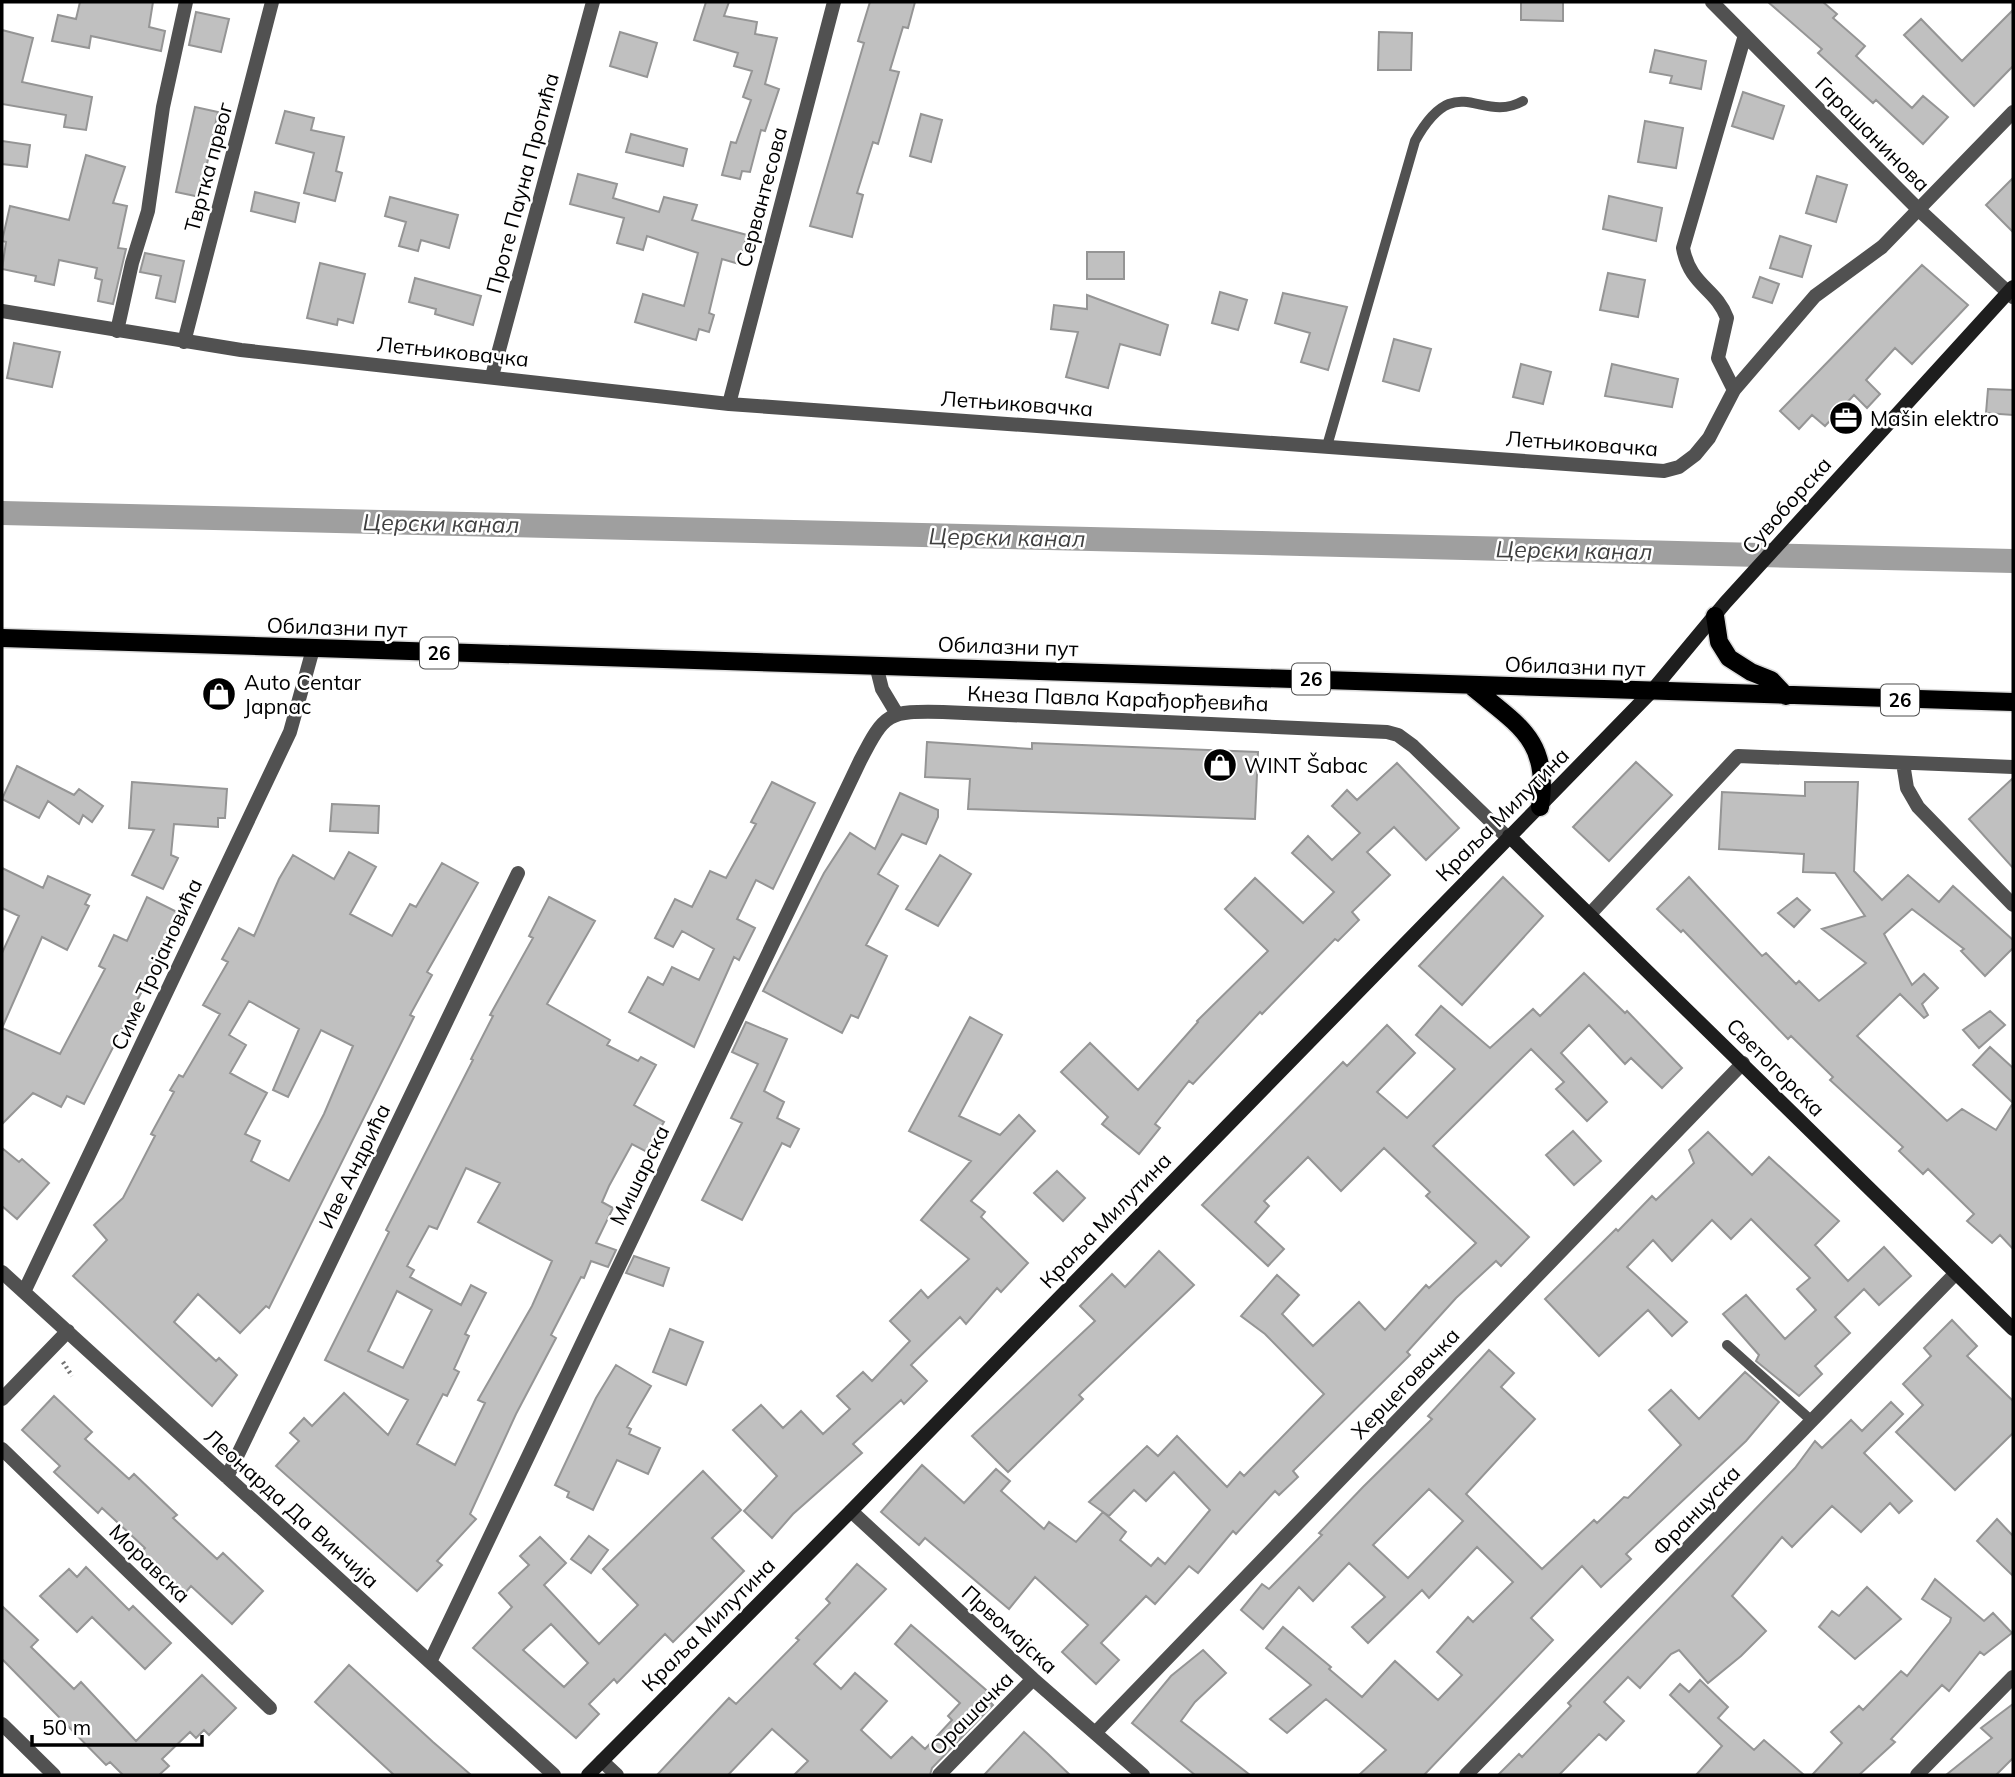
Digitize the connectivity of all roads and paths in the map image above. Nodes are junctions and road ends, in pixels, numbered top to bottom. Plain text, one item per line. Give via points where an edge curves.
1 (186, 2) edge
2 (272, 2) edge
3 (593, 2) edge
4 (834, 2) edge
5 (1712, 2) edge
6 (1745, 35) junction
7 (1523, 101) dead end
8 (2013, 112) edge
9 (1918, 209) junction
10 (2012, 292) edge
11 (2, 311) edge
12 (117, 331) junction
13 (184, 342) junction
14 (492, 376) junction
15 (1734, 390) junction
16 (729, 404) junction
17 (1327, 446) junction
18 (1720, 610) junction
19 (2, 638) edge
20 (313, 649) junction
21 (876, 665) junction
22 (1470, 685) junction
23 (1651, 692) junction
24 (1786, 696) junction
25 (2013, 702) edge
26 (897, 713) junction
27 (1903, 763) junction
28 (2013, 767) edge
29 (1540, 807) junction
30 (1508, 836) junction
31 (518, 873) dead end
32 (2013, 905) edge
33 (1590, 914) junction
34 (1743, 1063) junction
35 (2, 1272) edge
36 (1955, 1274) junction
37 (24, 1292) junction
38 (2013, 1329) edge
39 (68, 1331) junction
40 (1727, 1345) dead end
41 (2, 1399) edge
42 (1812, 1421) junction
43 (2, 1449) edge
44 (227, 1477) junction
45 (851, 1511) junction
46 (430, 1662) junction
47 (2013, 1677) edge
48 (1033, 1679) junction
49 (270, 1708) dead end
50 (2, 1724) edge
51 (1097, 1731) junction
52 (601, 1761) junction
53 (54, 1775) edge
54 (554, 1775) edge
55 (588, 1775) edge
56 (617, 1775) edge
57 (939, 1775) edge
58 (1143, 1775) edge
59 (1466, 1775) edge
60 (1917, 1775) edge

1 - 12 street via 163,107 148,211
2 - 13 street, Твртка првог
3 - 14 street, Проте Пауна Протића
4 - 16 street, Сервантесова
5 - 6 street, Гарашанинова
6 - 9 street, Гарашанинова
6 - 15 street via 1683,248 1694,278 1727,318 1718,358
7 - 17 lane via 1512,107 1461,101 1445,105 1430,116 1418,135
8 - 9 street, Летњиковачка
9 - 10 street, Гарашанинова
9 - 15 street, Летњиковачка via 1882,247 1815,296
10 - 18 main road, Сувоборска
11 - 12 street, Летњиковачка
12 - 13 street, Летњиковачка
13 - 14 street, Летњиковачка
14 - 16 street, Летњиковачка
15 - 17 street, Летњиковачка via 1695,455 1664,471
16 - 17 street, Летњиковачка
18 - 23 main road, Сувоборска
18 - 24 main road via 1719,642 1729,658 1772,680
19 - 20 main road, Обилазни пут / 26
20 - 21 main road, Обилазни пут / 26
20 - 37 street, Симе Тројановића via 290,732
21 - 22 main road, Обилазни пут / 26
21 - 26 street via 882,689
22 - 23 main road, Обилазни пут / 26
22 - 29 main road via 1534,742 1542,767
23 - 24 main road, Обилазни пут / 26
23 - 29 main road, Краља Милутина
24 - 25 main road, Обилазни пут / 26
26 - 30 street, Кнеза Павла Карађорђевића via 1387,732 1413,746
26 - 46 street, Мишарска via 882,722 860,761
27 - 28 street
27 - 32 street via 1907,788 1918,807
27 - 33 street via 1738,757
29 - 30 main road, Краља Милутина
30 - 33 main road, Светогорска
30 - 45 main road, Краља Милутина
31 - 44 street, Иве Андрића
33 - 34 main road, Светогорска
34 - 36 main road, Светогорска
34 - 51 street, Херцеговачка
35 - 37 street, Леонарда Да Винчија
36 - 38 main road, Светогорска
36 - 42 street, Француска
37 - 39 street, Леонарда Да Винчија
39 - 41 street
39 - 44 street, Леонарда Да Винчија
40 - 42 lane
42 - 59 street, Француска
43 - 49 street, Моравска
44 - 46 street, Леонарда Да Винчија
45 - 48 street, Првомајска
45 - 52 main road, Краља Милутина
46 - 54 street, Леонарда Да Винчија
47 - 60 street
48 - 51 street, Првомајска
48 - 57 street, Орашачка
50 - 53 street
51 - 58 street, Првомајска
52 - 55 main road, Краља Милутина
52 - 56 street

